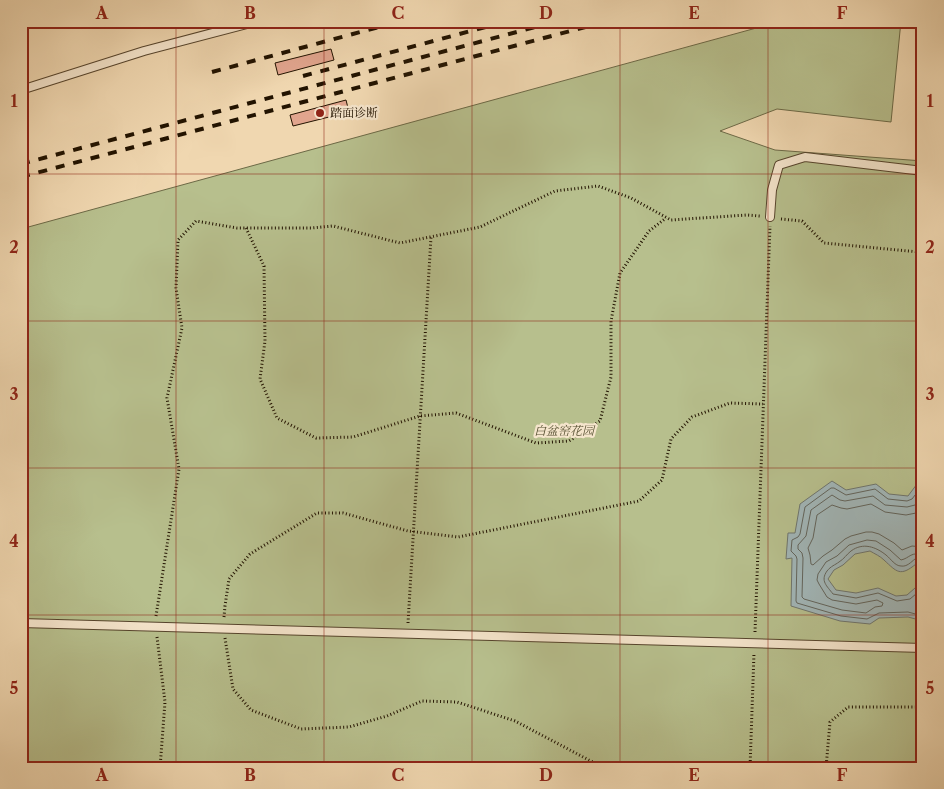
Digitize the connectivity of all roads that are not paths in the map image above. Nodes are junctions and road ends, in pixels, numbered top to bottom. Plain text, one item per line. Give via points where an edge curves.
1 (258, 21) edge
2 (21, 90) edge
3 (923, 171) edge
4 (770, 217) road end
5 (21, 623) edge
6 (923, 648) edge

1 - 2 lane via 144,51
3 - 4 lane via 805,157 779,166 772,190
5 - 6 lane

